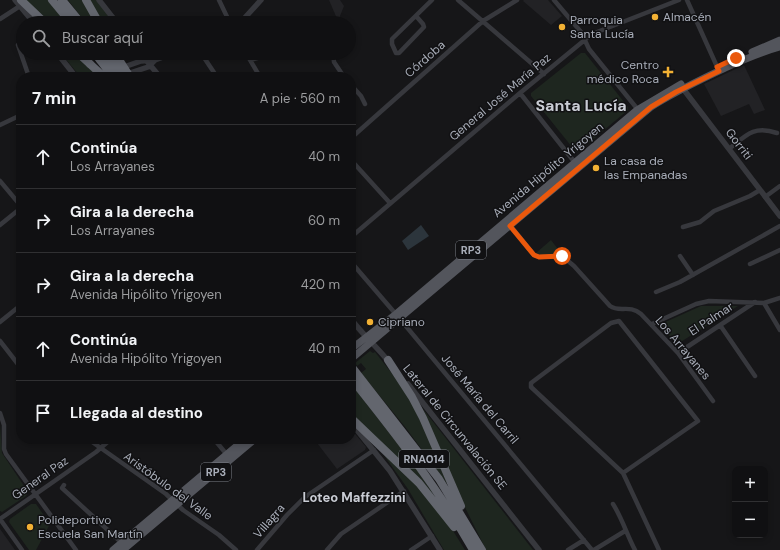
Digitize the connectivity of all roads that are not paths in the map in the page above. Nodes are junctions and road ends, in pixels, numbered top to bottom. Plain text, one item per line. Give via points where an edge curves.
1 (15, 0) edge
2 (52, 0) edge
3 (62, 0) edge
4 (86, 0) edge
5 (99, 0) edge
6 (219, 0) edge
7 (261, 0) edge
8 (432, 0) edge
9 (458, 0) edge
10 (517, 0) edge
11 (554, 0) edge
12 (679, 0) edge
13 (687, 0) edge
14 (21, 3) edge
15 (29, 16) edge
16 (37, 16) edge
17 (65, 16) edge
18 (75, 16) edge
19 (95, 16) edge
20 (112, 16) edge
21 (227, 16) edge
22 (246, 16) edge
23 (416, 16) junction
24 (0, 19) edge
25 (483, 21) junction
26 (584, 40) junction
27 (780, 40) edge
28 (780, 47) edge
29 (23, 60) edge
30 (63, 60) edge
31 (86, 60) edge
32 (105, 60) edge
33 (107, 60) edge
34 (120, 60) edge
35 (146, 60) edge
36 (155, 60) edge
37 (206, 60) edge
38 (250, 60) edge
39 (334, 60) edge
40 (148, 63) junction
41 (718, 69) junction
42 (27, 72) edge
43 (72, 72) edge
44 (99, 72) edge
45 (111, 72) edge
46 (113, 72) edge
47 (118, 72) edge
48 (127, 72) edge
49 (129, 72) edge
50 (156, 72) edge
51 (214, 72) edge
52 (257, 72) edge
53 (341, 72) edge
54 (544, 74) junction
55 (682, 87) junction
56 (356, 92) edge
57 (520, 93) junction
58 (365, 104) dead end
59 (640, 112) junction
60 (16, 117) edge
61 (0, 125) edge
62 (777, 133) dead end
63 (356, 134) edge
64 (729, 149) junction
65 (576, 165) junction
66 (356, 166) edge
67 (0, 180) edge
68 (780, 186) edge
69 (760, 190) junction
70 (765, 197) junction
71 (16, 201) edge
72 (390, 203) junction
73 (16, 211) edge
74 (780, 216) edge
75 (508, 223) junction
76 (0, 225) edge
77 (780, 226) edge
78 (683, 227) dead end
79 (356, 233) edge
80 (780, 250) edge
81 (680, 256) dead end
82 (750, 264) dead end
83 (356, 268) edge
84 (693, 275) junction
85 (656, 292) dead end
86 (780, 298) edge
87 (755, 302) junction
88 (764, 303) junction
89 (16, 309) edge
90 (398, 316) junction
91 (0, 322) edge
92 (652, 324) junction
93 (720, 325) junction
94 (356, 326) edge
95 (780, 330) edge
96 (366, 337) junction
97 (0, 341) edge
98 (372, 342) junction
99 (356, 345) edge
100 (678, 353) junction
101 (356, 355) edge
102 (388, 360) junction
103 (16, 362) edge
104 (755, 376) dead end
105 (356, 379) edge
106 (356, 380) edge
107 (713, 401) dead end
108 (0, 413) edge
109 (356, 423) edge
110 (356, 428) edge
111 (95, 444) edge
112 (105, 444) edge
113 (218, 444) edge
114 (241, 444) edge
115 (248, 444) edge
116 (100, 448) junction
117 (374, 450) junction
118 (229, 457) junction
119 (623, 473) junction
120 (64, 485) dead end
121 (404, 491) junction
122 (35, 494) junction
123 (175, 502) junction
124 (613, 504) dead end
125 (0, 519) edge
126 (625, 531) junction
127 (432, 536) junction
128 (584, 540) junction
129 (124, 547) edge
130 (22, 550) edge
131 (76, 550) edge
132 (113, 550) edge
133 (236, 550) edge
134 (257, 550) edge
135 (327, 550) edge
136 (411, 550) edge
137 (440, 550) edge
138 (470, 550) edge
139 (473, 550) edge
140 (482, 550) edge
141 (539, 550) edge
142 (568, 550) edge
143 (593, 550) edge
144 (635, 550) edge
145 (659, 550) edge

1 - 14 street
2 - 17 highway
3 - 18 highway
4 - 19 highway
5 - 20 street
6 - 21 street
7 - 22 street
8 - 23 street
9 - 25 street
10 - 25 street, Córdoba
11 - 26 street via 581,32
12 - 26 street, General José María Paz via 592,34
13 - 41 street
14 - 15 street
14 - 16 highway
14 - 24 street
23 - 23 street via 424,27 396,53 392,39
25 - 54 street
25 - 63 street, Córdoba
26 - 54 street, General José María Paz
26 - 59 street
27 - 41 main road, Avenida Hipólito Yrigoyen / RP3
28 - 41 main road, Avenida Hipólito Yrigoyen / RP3
29 - 42 street
30 - 43 street
31 - 44 highway, bridge
32 - 45 highway, bridge
33 - 47 highway, bridge
34 - 48 highway, bridge
35 - 40 street
36 - 40 street
37 - 51 street
38 - 52 street
39 - 53 street
40 - 46 street
40 - 49 street
40 - 50 street
41 - 55 main road, Avenida Hipólito Yrigoyen / RP3
54 - 57 street, General José María Paz
55 - 59 main road, Avenida Hipólito Yrigoyen / RP3
55 - 64 street, Gorriti
56 - 58 street
57 - 65 street
57 - 72 street, General José María Paz
59 - 65 main road, Avenida Hipólito Yrigoyen / RP3
60 - 61 street
62 - 64 street via 760,129
64 - 69 street, Gorriti
65 - 75 main road, Avenida Hipólito Yrigoyen / RP3
66 - 72 street
67 - 71 street
68 - 70 street
69 - 70 street, Gorriti
69 - 78 street via 721,207 700,222
70 - 74 street, Gorriti
72 - 79 street, General José María Paz
73 - 76 street
75 - 90 main road, Avenida Hipólito Yrigoyen / RP3
75 - 92 street, Los Arrayanes via 534,255 562,256 610,306 634,309
77 - 84 street
80 - 82 street
81 - 84 street
83 - 90 street, José María del Carril
84 - 85 street
86 - 88 street
87 - 88 street
87 - 92 street via 709,301 696,304
87 - 93 street, El Palmar
88 - 95 street
89 - 91 street
90 - 96 main road, Avenida Hipólito Yrigoyen / RP3
90 - 98 main road, Avenida Hipólito Yrigoyen / RP3
90 - 128 street, José María del Carril
92 - 100 street, Los Arrayanes
93 - 100 street, El Palmar
93 - 104 street
94 - 96 street, Lateral de Circunvalación SE
96 - 98 street, Lateral de Circunvalación SE
96 - 99 main road, Avenida Hipólito Yrigoyen / RP3
97 - 103 street
98 - 101 main road, Avenida Hipólito Yrigoyen / RP3
98 - 102 street, Lateral de Circunvalación SE
100 - 107 street, Los Arrayanes
102 - 140 highway via 421,414
102 - 141 street, Lateral de Circunvalación SE
105 - 140 highway, RNA014 via 439,479
106 - 139 highway, RNA014 via 428,478
108 - 122 street via 4,425 5,452
109 - 138 highway via 419,483 443,511
110 - 117 street
111 - 116 street, Aristóbulo del Valle
112 - 116 street, General Paz
113 - 118 street
114 - 118 main road, RP3
115 - 118 main road, RP3
116 - 122 street, General Paz
116 - 123 street, Aristóbulo del Valle
117 - 121 street
117 - 134 street, Villagra via 305,497
118 - 123 main road, RP3
119 - 119 street via 698,421 619,322 611,323 531,383 531,387
119 - 145 street
120 - 129 street via 62,488
121 - 127 street
121 - 135 street via 341,534
122 - 125 street, General Paz
122 - 131 street
123 - 129 main road
123 - 133 street, Aristóbulo del Valle
124 - 126 street
125 - 130 street
126 - 143 street
126 - 144 street
127 - 136 street
127 - 137 street
128 - 142 street
128 - 143 street, José María del Carril
129 - 132 main road

